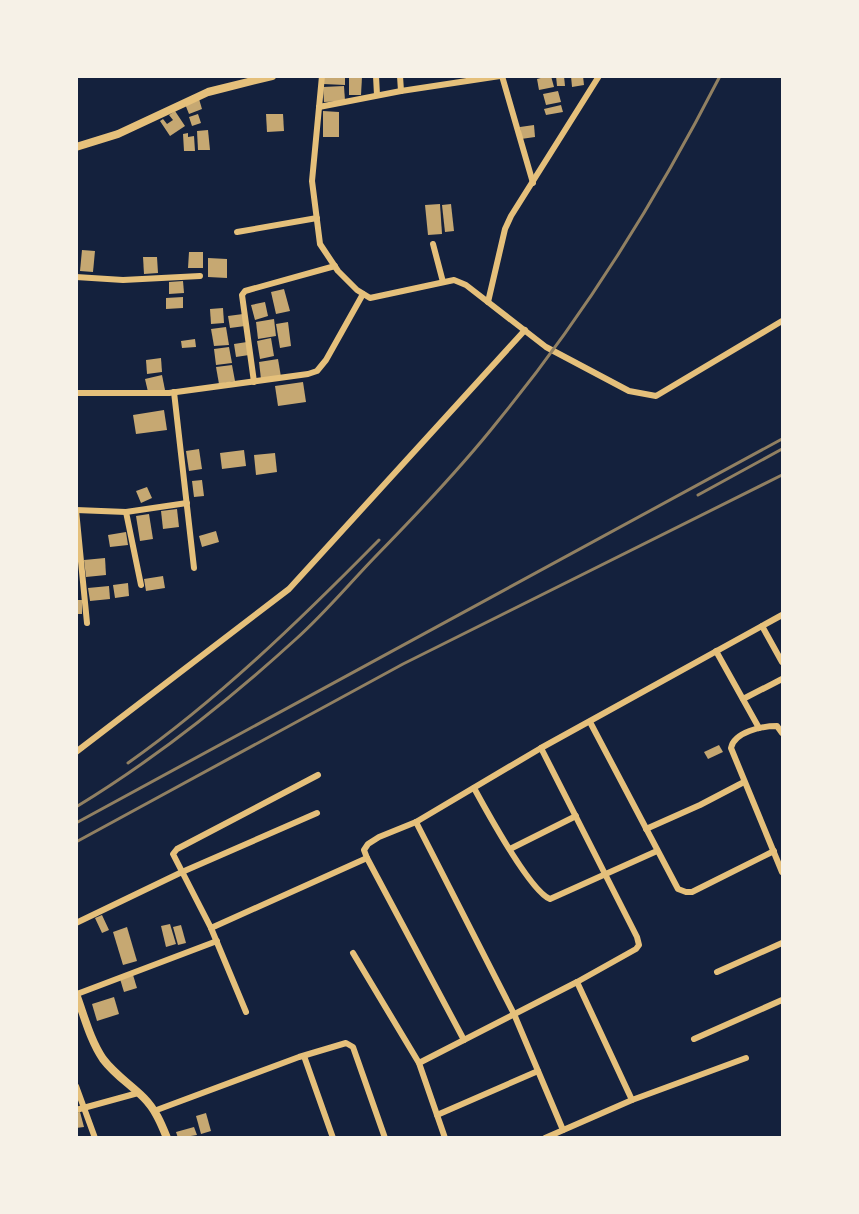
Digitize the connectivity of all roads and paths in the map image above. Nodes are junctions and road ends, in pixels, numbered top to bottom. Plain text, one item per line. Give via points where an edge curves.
1 (272, 76) edge
2 (322, 76) edge
3 (376, 76) edge
4 (400, 76) edge
5 (599, 76) edge
6 (497, 77) edge
7 (401, 91) junction
8 (377, 95) junction
9 (319, 106) junction
10 (76, 147) edge
11 (533, 183) junction
12 (317, 218) junction
13 (237, 232) dead end
14 (433, 244) dead end
15 (335, 266) junction
16 (200, 276) dead end
17 (76, 277) edge
18 (443, 282) junction
19 (363, 294) junction
20 (488, 302) junction
21 (783, 321) edge
22 (525, 330) junction
23 (254, 382) junction
24 (174, 392) junction
25 (76, 393) edge
26 (187, 502) junction
27 (76, 510) edge
28 (126, 512) junction
29 (194, 568) dead end
30 (141, 585) dead end
31 (783, 615) edge
32 (87, 623) dead end
33 (762, 626) junction
34 (716, 651) junction
35 (783, 662) edge
36 (783, 678) edge
37 (743, 699) junction
38 (590, 722) junction
39 (759, 728) junction
40 (783, 733) edge
41 (541, 748) junction
42 (76, 752) edge
43 (318, 775) dead end
44 (744, 782) junction
45 (474, 788) junction
46 (317, 813) dead end
47 (576, 816) junction
48 (416, 822) junction
49 (646, 829) junction
50 (510, 849) junction
51 (657, 851) junction
52 (774, 851) junction
53 (367, 858) junction
54 (182, 872) junction
55 (783, 872) edge
56 (605, 874) junction
57 (76, 923) edge
58 (211, 928) junction
59 (217, 941) junction
60 (783, 943) edge
61 (353, 953) dead end
62 (717, 972) dead end
63 (577, 982) junction
64 (76, 994) edge
65 (783, 1000) edge
66 (246, 1012) dead end
67 (80, 1013) edge
68 (514, 1014) junction
69 (694, 1039) dead end
70 (464, 1040) junction
71 (304, 1056) junction
72 (746, 1058) dead end
73 (419, 1063) junction
74 (538, 1071) junction
75 (76, 1086) edge
76 (138, 1093) junction
77 (632, 1100) junction
78 (85, 1107) junction
79 (76, 1110) edge
80 (154, 1112) junction
81 (437, 1115) junction
82 (563, 1130) junction
83 (95, 1137) edge
84 (167, 1137) edge
85 (333, 1137) edge
86 (385, 1137) edge
87 (445, 1137) edge
88 (545, 1137) edge

1 - 10 street via 208,92 118,134
2 - 9 street
3 - 8 street
4 - 7 street
5 - 11 street
6 - 7 street
6 - 11 street
7 - 8 street
8 - 9 street
9 - 12 street via 312,181
11 - 20 street via 505,229
12 - 13 street
12 - 15 street via 320,244
14 - 18 street
15 - 19 street
15 - 23 street via 242,294
16 - 17 street via 123,280
18 - 19 street via 370,298
18 - 20 street via 454,280 466,285
19 - 23 street via 317,371
20 - 22 street
21 - 22 street via 656,396 629,392 546,347
22 - 42 street via 288,589
23 - 24 street
24 - 25 street
24 - 26 street
26 - 28 street
26 - 29 street
27 - 28 street
27 - 32 street
28 - 30 street
31 - 33 street
33 - 34 street
33 - 35 street
34 - 37 street
34 - 38 street
36 - 37 street
37 - 39 street
38 - 41 street
38 - 49 street
39 - 40 street via 777,726
39 - 44 street via 732,742
41 - 45 street
41 - 47 street
43 - 54 street via 177,849 173,854
44 - 49 street
44 - 52 street
45 - 48 street
45 - 50 street
46 - 54 street
47 - 50 street
47 - 56 street
48 - 53 street via 368,844 364,850
48 - 68 street
49 - 51 street
50 - 56 street via 540,892 550,899
51 - 52 street via 678,889 686,892
51 - 56 street
52 - 55 street
53 - 58 street
53 - 70 street
54 - 57 street
54 - 58 street
56 - 63 street via 639,945
58 - 59 street
59 - 64 street
59 - 66 street
60 - 62 street
61 - 73 street
63 - 68 street
63 - 77 street
64 - 67 street
65 - 69 street
67 - 76 street via 102,1058
68 - 70 street
68 - 74 street
70 - 73 street
71 - 80 street
71 - 85 street
71 - 86 street via 346,1043 353,1047
72 - 77 street
73 - 81 street
74 - 81 street
74 - 82 street
75 - 78 street
76 - 78 street
76 - 80 street
77 - 82 street
78 - 79 street
78 - 83 street
80 - 84 street
81 - 87 street
82 - 88 street

